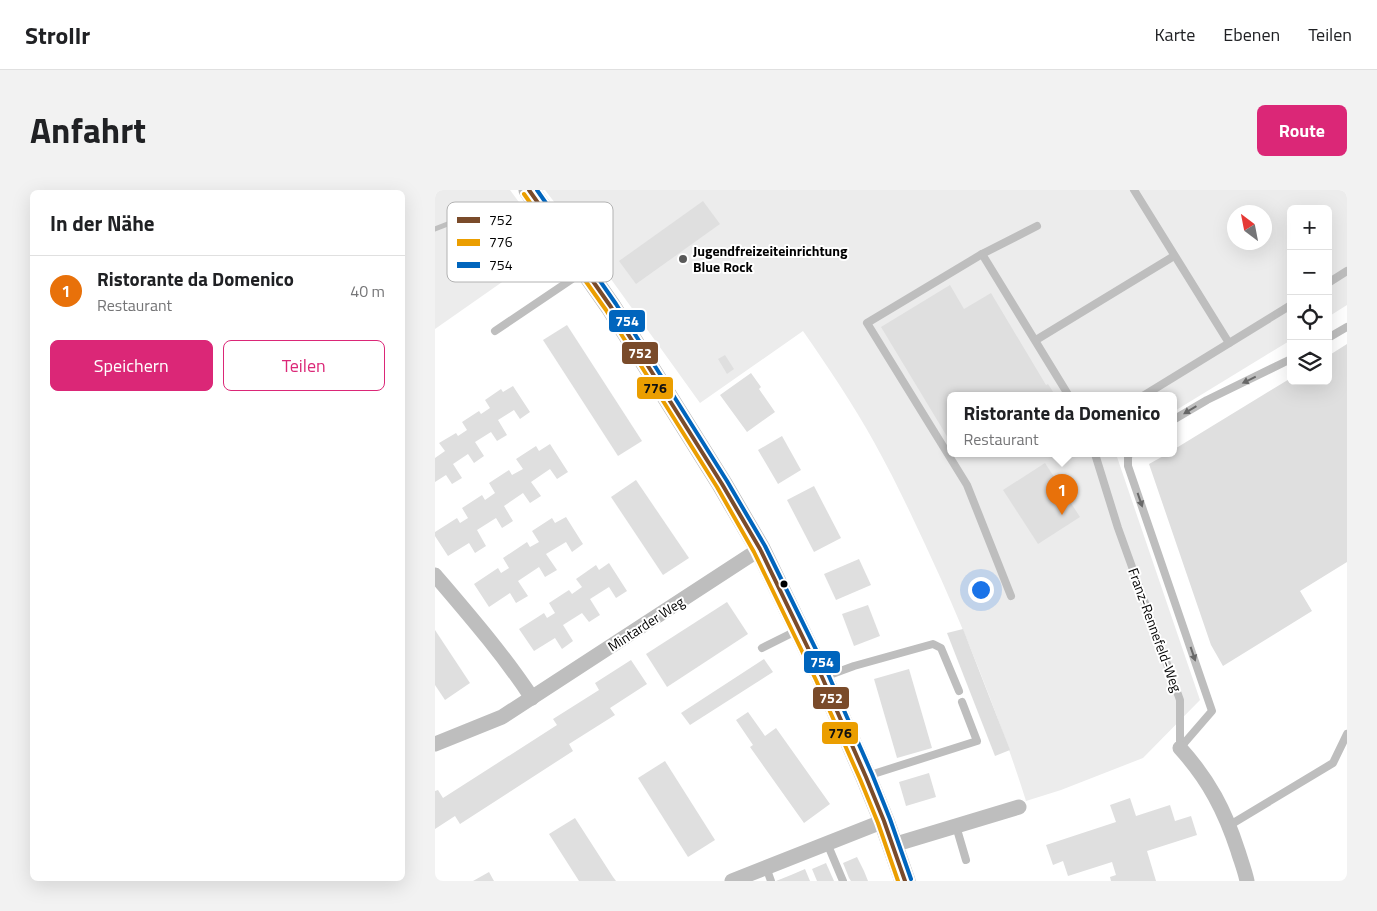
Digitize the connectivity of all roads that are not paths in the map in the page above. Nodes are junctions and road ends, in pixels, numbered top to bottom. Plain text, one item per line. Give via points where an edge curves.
1 (529, 190) edge
2 (1134, 190) edge
3 (537, 202) edge
4 (1037, 226) dead end
5 (982, 254) junction
6 (1174, 256) junction
7 (1347, 271) edge
8 (1332, 280) edge
9 (567, 282) edge
10 (593, 282) edge
11 (1287, 307) edge
12 (1347, 327) edge
13 (495, 331) dead end
14 (1332, 336) edge
15 (1035, 340) junction
16 (1229, 343) junction
17 (1287, 361) edge
18 (1067, 392) edge
19 (1149, 392) edge
20 (1177, 418) edge
21 (947, 453) edge
22 (950, 457) edge
23 (1097, 457) edge
24 (1128, 457) edge
25 (760, 549) junction
26 (435, 575) edge
27 (1011, 596) dead end
28 (798, 630) junction
29 (762, 648) dead end
30 (822, 678) junction
31 (959, 691) dead end
32 (532, 698) junction
33 (962, 702) dead end
34 (1347, 734) edge
35 (435, 744) edge
36 (1180, 748) junction
37 (865, 777) junction
38 (1019, 807) dead end
39 (884, 821) junction
40 (1230, 825) junction
41 (956, 826) junction
42 (827, 843) junction
43 (893, 845) junction
44 (966, 860) dead end
45 (768, 874) edge
46 (732, 881) edge
47 (843, 881) edge
48 (905, 881) edge
49 (1247, 881) edge

1 - 3 street
2 - 6 lane
4 - 5 lane
5 - 15 lane
5 - 21 lane via 867,323
6 - 15 lane
6 - 16 lane
7 - 8 lane
9 - 13 lane
10 - 25 street via 717,475
11 - 16 lane
12 - 14 lane
15 - 18 lane
16 - 19 lane
17 -> 20 lane
22 - 27 lane via 967,485
23 - 36 lane, Franz-Rennefeld-Weg via 1118,528 1180,700
24 -> 36 lane via 1128,466 1212,710
25 - 28 street
25 - 32 street, Mintarder Weg
26 - 32 street via 488,637
28 - 29 lane
28 - 30 street
30 - 31 lane via 933,644 941,648
30 - 37 street
32 - 35 street, Mintarder Weg via 502,717
33 - 37 lane via 977,741
34 - 40 lane via 1333,763
36 - 40 street via 1197,766
37 - 39 street
38 - 41 street
39 - 42 street
39 - 43 street
40 - 49 street
41 - 43 street
41 - 44 lane
42 - 45 street
42 - 47 lane
43 - 48 street
45 - 46 street

